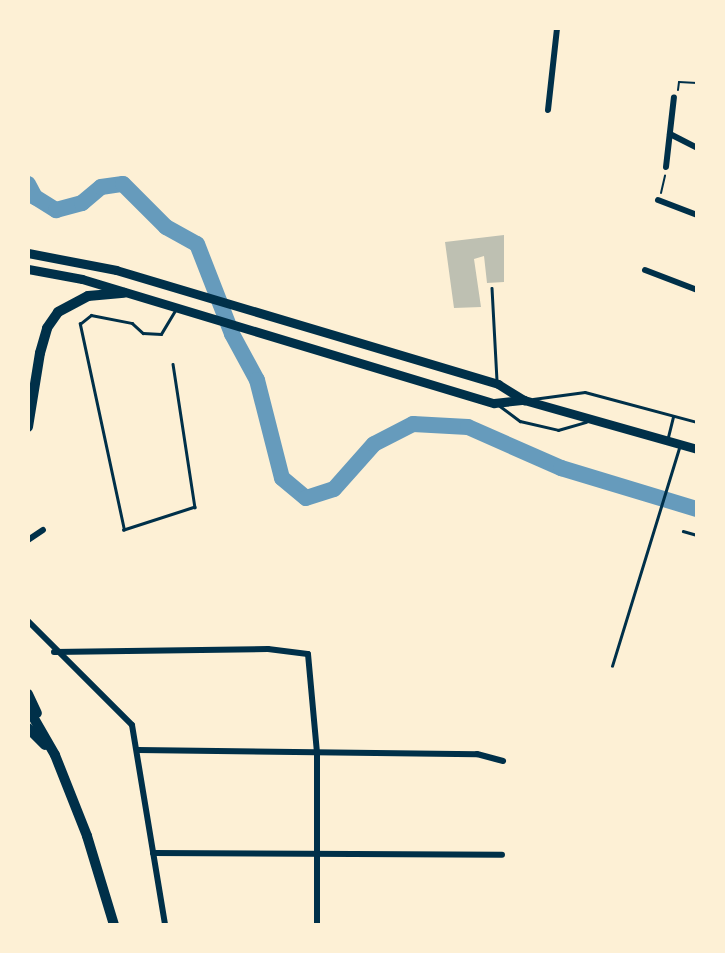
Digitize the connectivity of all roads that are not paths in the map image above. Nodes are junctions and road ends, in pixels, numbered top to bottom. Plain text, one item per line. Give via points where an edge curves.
1 (557, 28) edge
2 (674, 97) road end
3 (548, 110) dead end
4 (670, 134) junction
5 (697, 148) edge
6 (666, 167) road end
7 (658, 200) dead end
8 (697, 215) edge
9 (28, 253) edge
10 (28, 269) edge
11 (645, 270) dead end
12 (492, 288) dead end
13 (697, 290) edge
14 (124, 293) junction
15 (176, 309) junction
16 (173, 364) dead end
17 (498, 384) junction
18 (524, 400) junction
19 (494, 403) junction
20 (673, 416) junction
21 (592, 419) junction
22 (697, 422) edge
23 (28, 428) edge
24 (667, 440) junction
25 (681, 444) junction
26 (696, 447) edge
27 (43, 530) dead end
28 (683, 531) dead end
29 (697, 535) edge
30 (28, 540) edge
31 (28, 621) edge
32 (54, 652) junction
33 (612, 666) dead end
34 (28, 694) edge
35 (28, 708) edge
36 (28, 728) edge
37 (138, 750) junction
38 (317, 753) junction
39 (55, 755) junction
40 (503, 761) dead end
41 (153, 853) junction
42 (317, 853) junction
43 (502, 855) dead end
44 (114, 925) edge
45 (165, 925) edge
46 (317, 925) edge

1 - 3 street
2 - 4 street
4 - 5 street
4 - 6 street
7 - 8 street
9 - 17 main road via 116,270
10 - 14 main road
11 - 13 street
12 - 17 lane
14 - 15 main road
14 - 23 highway via 88,296 58,312 47,328 40,353
15 - 16 lane via 161,334 143,333 132,323 91,315 80,324 124,530 195,507
15 - 19 main road
17 - 18 main road
18 - 19 main road
18 - 20 lane via 585,392
18 - 21 main road
19 - 21 lane via 520,421 558,430
20 - 22 lane
20 - 24 lane
21 - 24 main road
24 - 25 main road
25 - 26 main road
25 - 33 lane
27 - 30 street
28 - 29 lane
31 - 32 street
32 - 37 street via 120,709 132,725
32 - 38 street via 268,649 308,654
34 - 39 highway
35 - 39 highway
36 - 39 highway
37 - 38 street
37 - 41 street
38 - 40 street via 477,754
38 - 42 street
39 - 44 highway via 87,836
41 - 42 street
41 - 45 street
42 - 43 street
42 - 46 street

